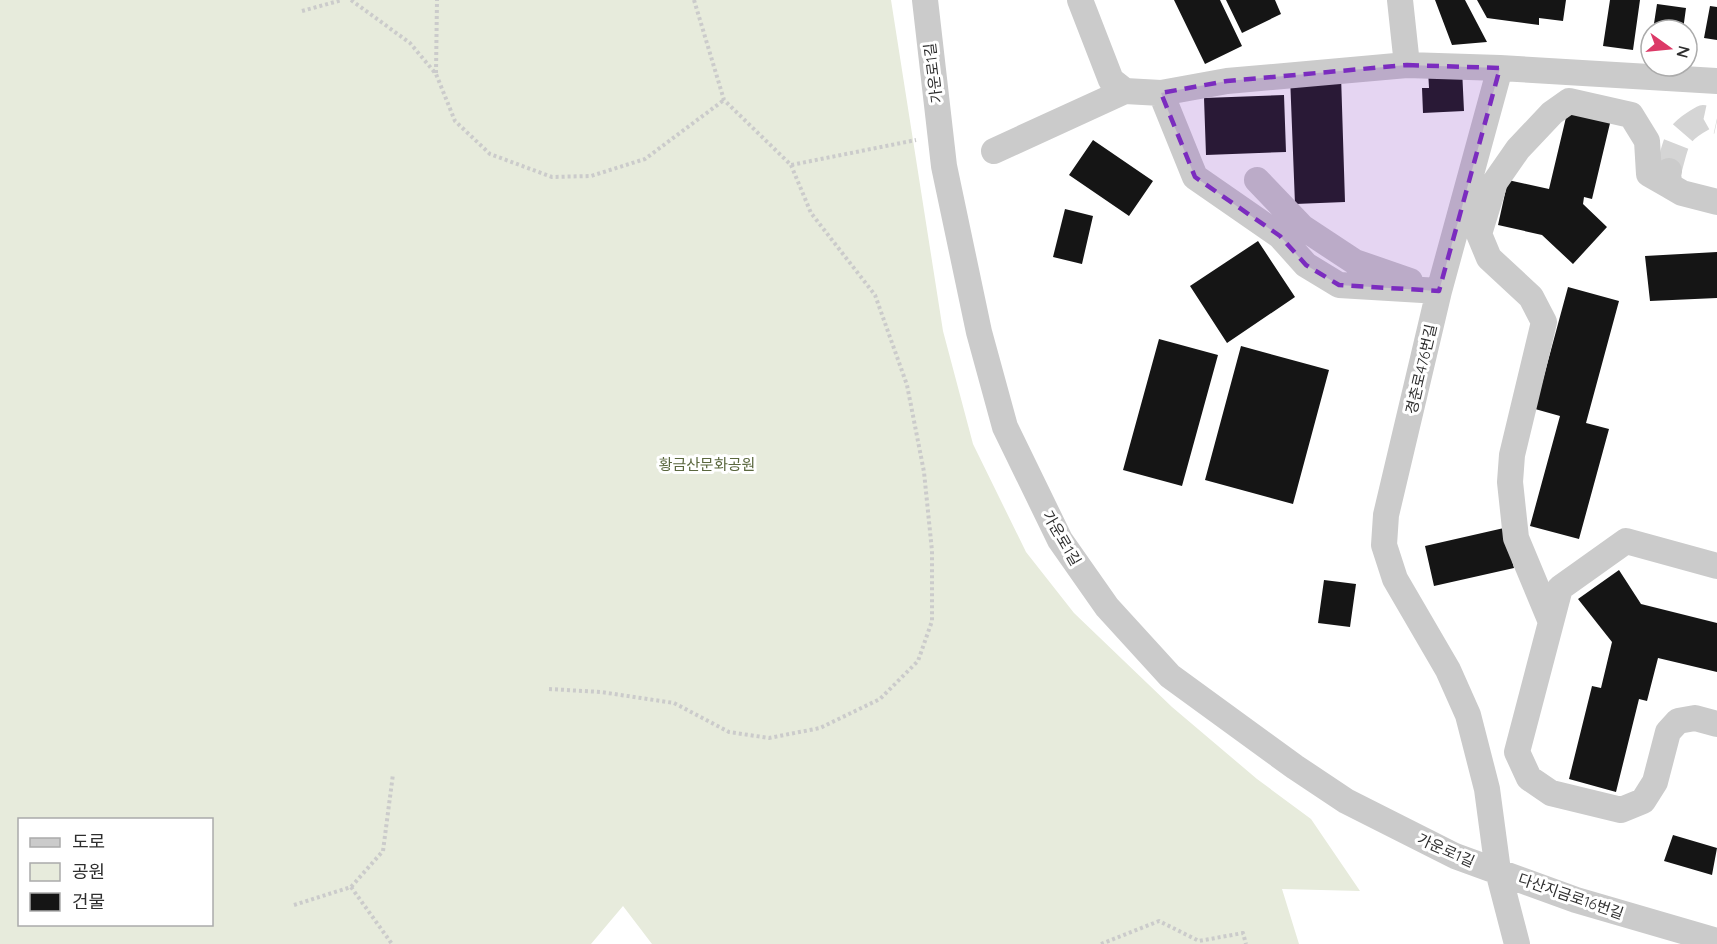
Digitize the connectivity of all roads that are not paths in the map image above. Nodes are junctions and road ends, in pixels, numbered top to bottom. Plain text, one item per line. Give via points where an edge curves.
1 (925, 0) edge
2 (1080, 0) edge
3 (1400, 0) edge
4 (1407, 65) junction
5 (1500, 68) junction
6 (1717, 81) edge
7 (1125, 91) junction
8 (1161, 93) junction
9 (994, 151) dead end
10 (1257, 180) dead end
11 (1717, 202) edge
12 (1439, 291) junction
13 (1717, 566) edge
14 (1551, 622) junction
15 (1717, 724) edge
16 (1498, 871) junction
17 (1717, 941) edge
18 (1517, 944) edge

1 - 16 street, 가운로1길 via 944,166 979,332 1005,427 1060,540 1107,607 1170,675 1346,801 1455,856
2 - 7 street via 1111,80
3 - 4 street
4 - 5 street
4 - 8 street via 1227,81
5 - 6 street
5 - 12 street, 경춘로476번길
7 - 8 street
7 - 9 street
8 - 12 street via 1195,177 1281,236 1306,265 1339,285
10 - 12 street via 1302,227 1355,262
11 - 14 street via 1682,193 1670,177 1649,174 1647,141 1631,115 1569,101 1518,149 1495,182 1479,234 1489,258 1531,297 1544,322 1512,455 1510,482 1516,538
12 - 16 street, 경춘로476번길 via 1386,515 1384,545 1395,579 1448,669 1468,715 1487,789
13 - 14 street via 1626,541 1560,588
14 - 15 street via 1517,752 1529,778 1551,793 1622,810 1643,801 1655,782 1668,732 1678,721 1695,718
16 - 17 street, 다산지금로16번길 via 1576,900
16 - 18 street, 다산지금로16번길

